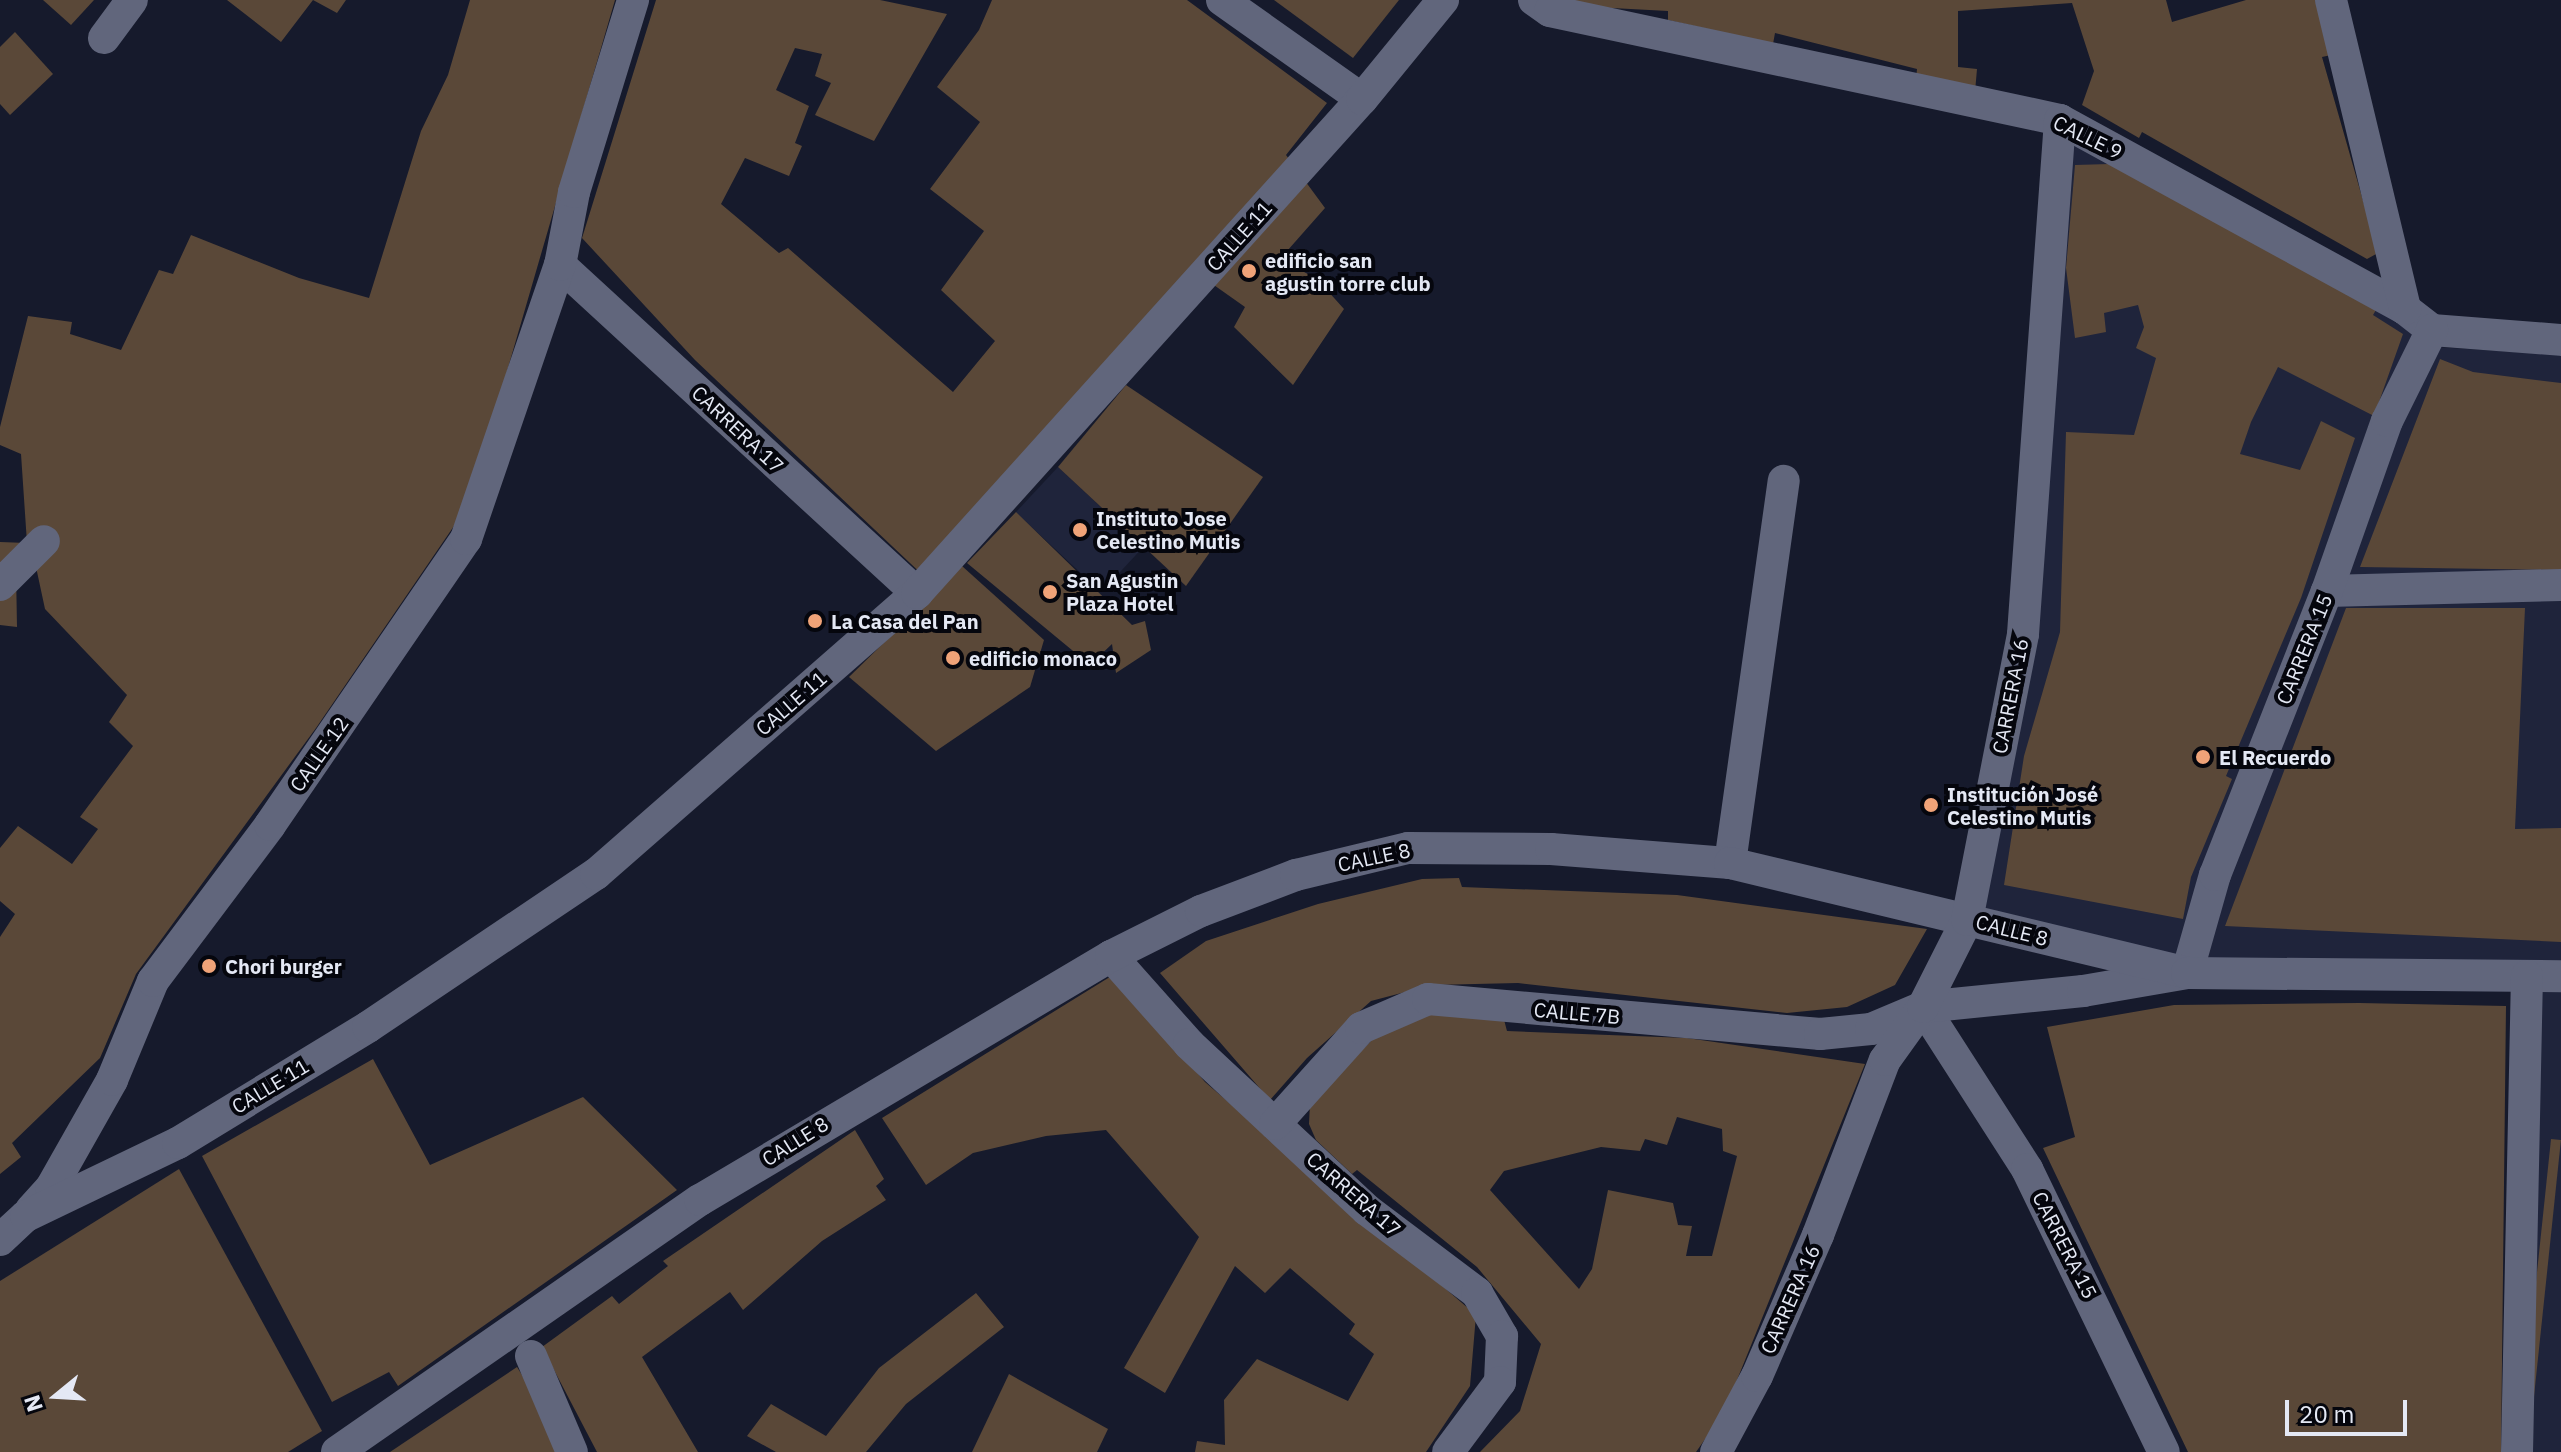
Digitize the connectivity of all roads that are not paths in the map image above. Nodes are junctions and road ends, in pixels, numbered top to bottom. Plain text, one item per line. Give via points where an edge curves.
1 (132, 0) edge
2 (633, 0) edge
3 (1222, 0) edge
4 (1443, 0) edge
5 (1534, 0) edge
6 (2331, 0) edge
7 (104, 38) dead end
8 (1362, 99) junction
9 (2060, 120) junction
10 (560, 265) junction
11 (2405, 309) junction
12 (2432, 330) junction
13 (2561, 340) edge
14 (1784, 481) dead end
15 (44, 541) dead end
16 (0, 585) edge
17 (2561, 585) edge
18 (2327, 591) junction
19 (917, 593) junction
20 (1730, 863) junction
21 (1967, 920) junction
22 (1111, 956) junction
23 (2187, 973) junction
24 (2527, 976) junction
25 (2561, 976) edge
26 (1923, 1007) junction
27 (1275, 1124) junction
28 (26, 1216) junction
29 (0, 1240) edge
30 (531, 1356) dead end
31 (337, 1452) edge
32 (572, 1452) edge
33 (1448, 1452) edge
34 (1716, 1452) edge
35 (2164, 1452) edge
36 (2517, 1452) edge

1 - 7 street
2 - 10 street, CALLE 12 via 574,192
3 - 8 street
4 - 8 street, CALLE 11
5 - 9 street, CALLE 9 via 1550,11
6 - 11 street
8 - 19 street, CALLE 11
9 - 11 street, CALLE 9
9 - 21 street, CARRERA 16 via 2023,634
10 - 19 street, CARRERA 17
10 - 28 street, CALLE 12 via 466,539 270,825 153,981 112,1080 51,1188
11 - 12 street, CALLE 9
12 - 13 street
12 - 18 street, CARRERA 15 via 2387,421
14 - 20 street
15 - 16 street
17 - 18 street
18 - 23 street, CARRERA 15 via 2215,875
19 - 28 street, CALLE 11 via 596,874 368,1027 178,1143
20 - 21 street, CALLE 8
20 - 22 street, CALLE 8 via 1551,849 1408,848 1296,875 1201,911
21 - 23 street, CALLE 8
21 - 26 street, CARRERA 16
22 - 27 street, CARRERA 17 via 1189,1044
22 - 31 street, CALLE 8 via 700,1200
23 - 24 street, CALLE 8
23 - 26 street, CALLE 7B via 2083,991
24 - 25 street, CALLE 8
24 - 36 street
26 - 27 street, CALLE 7B via 1871,1029 1820,1034 1428,999 1361,1028
26 - 34 street, CARRERA 16 via 1885,1060 1818,1235 1757,1376
26 - 35 street, CARRERA 15 via 2027,1169
27 - 33 street, CARRERA 17 via 1367,1210 1477,1293 1502,1336 1500,1382
28 - 29 street, CALLE 11
30 - 32 street

